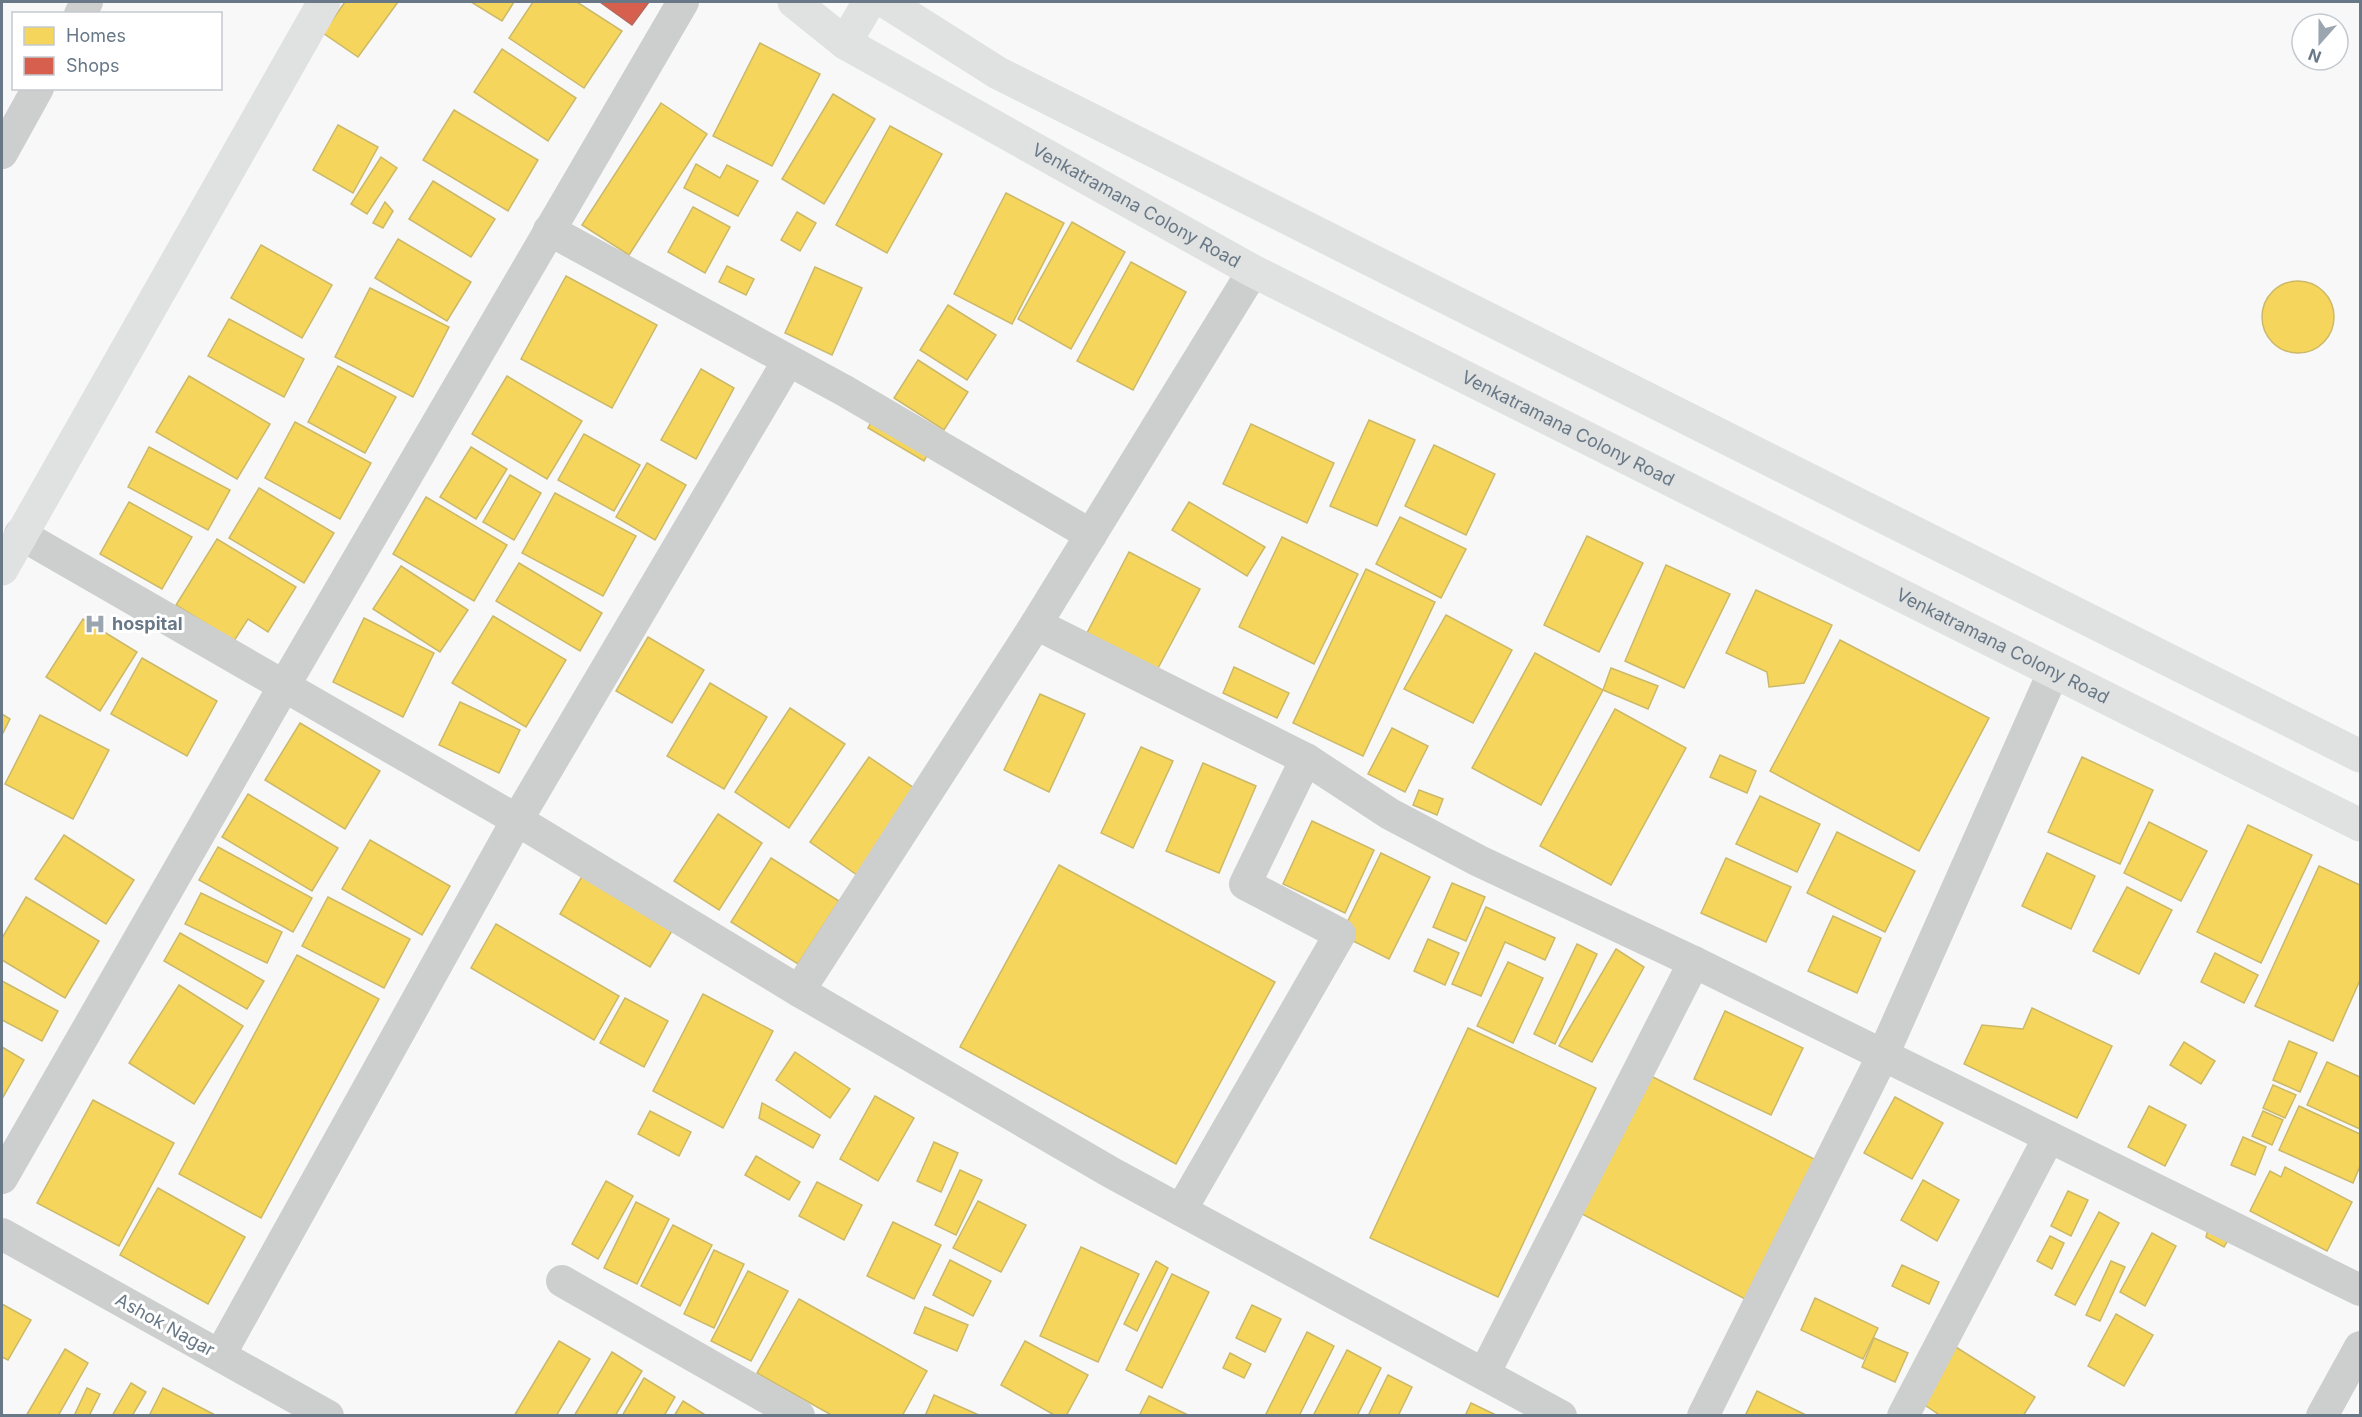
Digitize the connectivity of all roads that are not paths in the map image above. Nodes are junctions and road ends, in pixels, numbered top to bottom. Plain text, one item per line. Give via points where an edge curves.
1 (324, 2) edge
2 (683, 2) edge
3 (869, 2) edge
4 (886, 2) edge
5 (810, 7) edge
6 (845, 43) junction
7 (37, 90) edge
8 (2, 153) edge
9 (549, 230) junction
10 (1253, 271) junction
11 (788, 361) junction
12 (20, 534) junction
13 (1091, 535) junction
14 (2, 569) edge
15 (1036, 624) junction
16 (2053, 673) junction
17 (284, 686) junction
18 (2361, 756) edge
19 (1306, 759) junction
20 (517, 820) junction
21 (2361, 825) edge
22 (1694, 962) junction
23 (799, 991) junction
24 (1883, 1055) junction
25 (2049, 1137) junction
26 (2, 1178) edge
27 (1181, 1210) junction
28 (2, 1234) edge
29 (562, 1281) dead end
30 (2361, 1290) edge
31 (2361, 1347) edge
32 (220, 1355) junction
33 (1484, 1374) junction
34 (328, 1416) edge
35 (799, 1416) edge
36 (1561, 1416) edge
37 (1703, 1416) edge
38 (1903, 1416) edge
39 (2322, 1416) edge

1 - 12 main road
2 - 9 street
3 - 6 main road
4 - 18 main road via 998,73
5 - 6 main road, Venkatramana Colony Road
6 - 10 main road, Venkatramana Colony Road
7 - 8 street
9 - 11 street
9 - 17 street
10 - 13 street
10 - 16 main road, Venkatramana Colony Road
11 - 13 street
11 - 20 street
12 - 14 main road
12 - 17 street
13 - 15 street
15 - 19 street
15 - 23 street
16 - 21 main road, Venkatramana Colony Road
16 - 24 street
17 - 20 street
17 - 26 street
19 - 22 street via 1390,814 1449,845
19 - 27 street via 1245,884 1340,934
20 - 23 street
20 - 32 street
22 - 24 street
22 - 33 street
23 - 27 street
24 - 25 street
24 - 37 street
25 - 30 street
25 - 38 street
27 - 33 street
28 - 32 street, Ashok Nagar
29 - 35 street
31 - 39 street
32 - 34 street, Ashok Nagar
33 - 36 street

